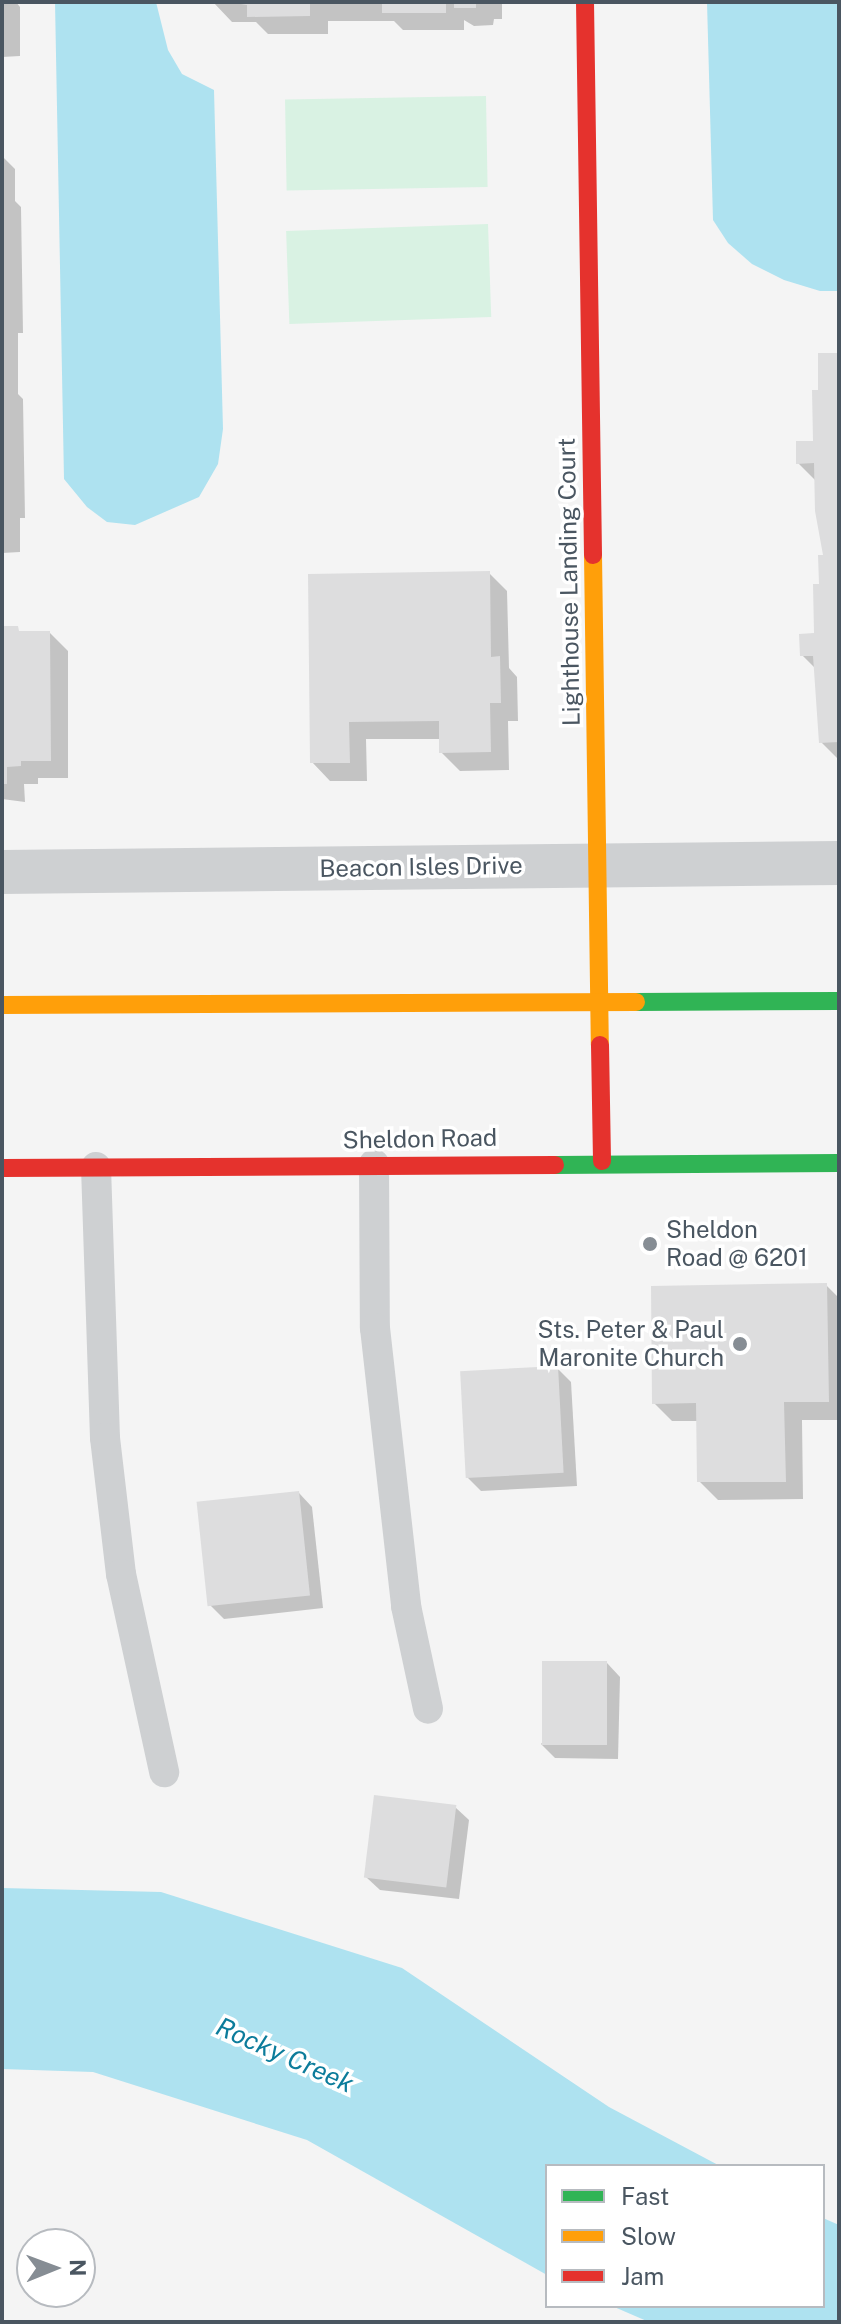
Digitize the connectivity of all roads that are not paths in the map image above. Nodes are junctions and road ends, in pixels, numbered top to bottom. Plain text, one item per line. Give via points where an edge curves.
1 (585, 2) edge
2 (839, 863) edge
3 (597, 866) junction
4 (2, 872) edge
5 (600, 1001) junction
6 (839, 1001) edge
7 (2, 1005) edge
8 (602, 1161) junction
9 (839, 1163) edge
10 (374, 1164) junction
11 (96, 1167) junction
12 (2, 1168) edge
13 (428, 1709) dead end
14 (164, 1772) dead end

1 - 3 main road, Lighthouse Landing Court
2 - 3 street, Beacon Isles Drive
3 - 4 street, Beacon Isles Drive
3 - 5 main road, Lighthouse Landing Court
5 - 6 main road
5 - 7 main road
5 - 8 main road, Lighthouse Landing Court
8 - 9 main road, Sheldon Road
8 - 10 main road, Sheldon Road
10 - 11 main road, Sheldon Road
10 - 13 lane via 375,1328 406,1606
11 - 12 main road, Sheldon Road
11 - 14 lane via 105,1438 121,1574

